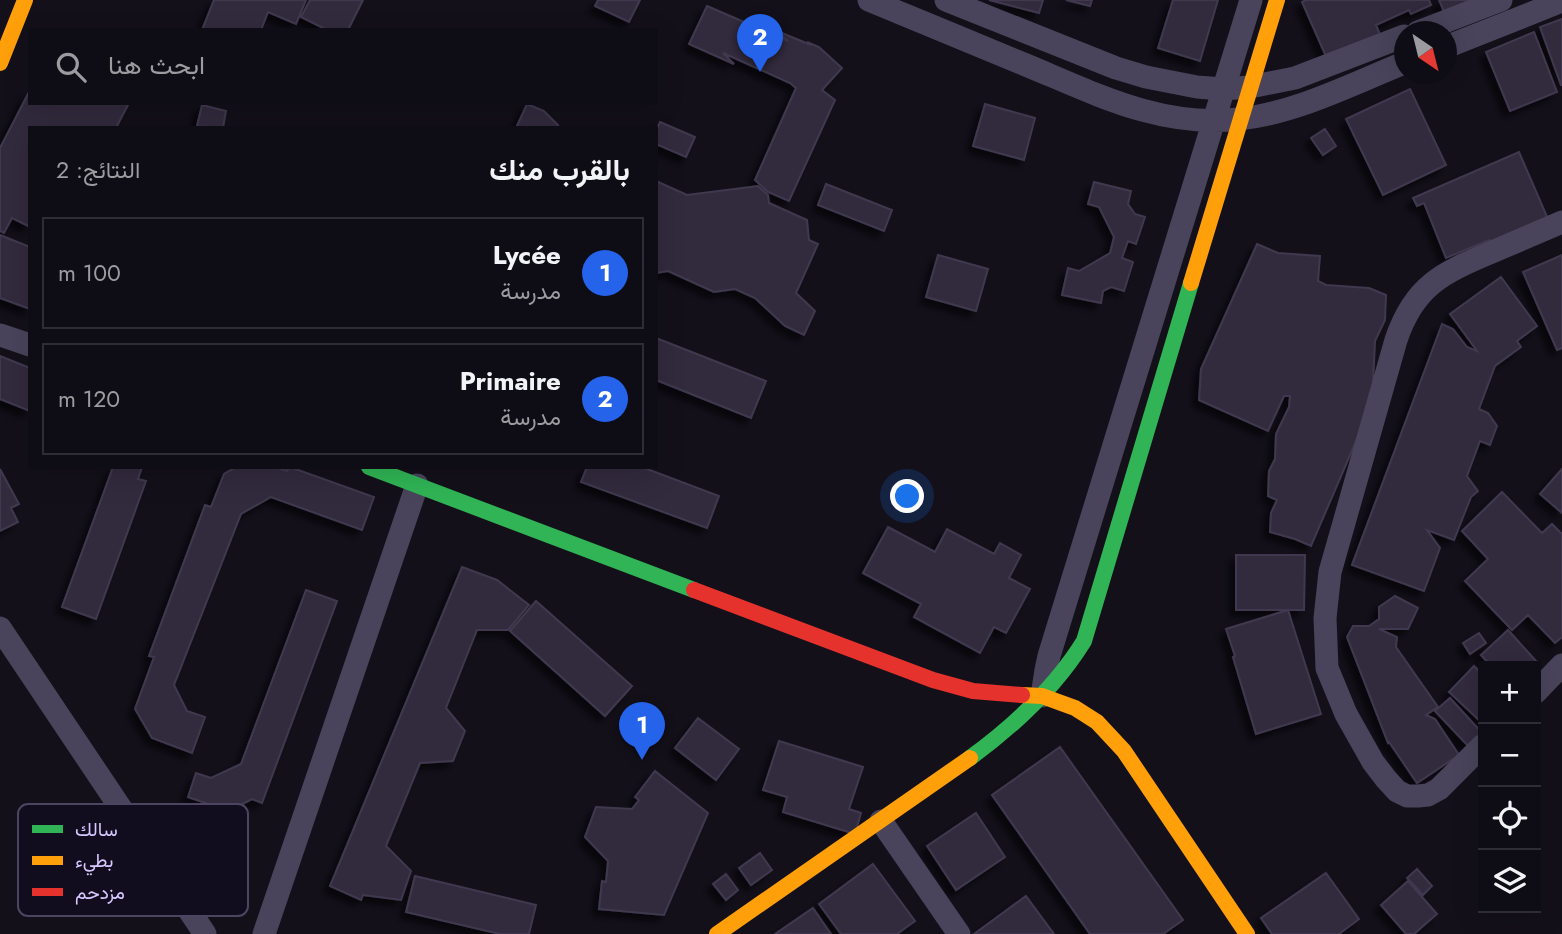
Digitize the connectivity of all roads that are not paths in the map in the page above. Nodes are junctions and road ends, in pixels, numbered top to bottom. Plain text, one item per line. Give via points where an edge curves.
1 (869, 0) edge
2 (946, 0) edge
3 (1251, 0) edge
4 (1277, 0) edge
5 (1501, 0) edge
6 (21, 1) edge
7 (1562, 1) edge
8 (1447, 21) edge
9 (1394, 40) edge
10 (1457, 43) edge
11 (0, 64) edge
12 (1394, 67) edge
13 (1250, 87) junction
14 (1223, 89) junction
15 (1240, 119) junction
16 (1213, 121) junction
17 (1562, 222) edge
18 (0, 335) edge
19 (28, 344) edge
20 (374, 469) edge
21 (417, 485) junction
22 (0, 628) edge
23 (1562, 665) edge
24 (1541, 687) edge
25 (1042, 696) junction
26 (1478, 750) edge
27 (118, 804) edge
28 (881, 821) junction
29 (193, 916) edge
30 (205, 934) edge
31 (264, 934) edge
32 (717, 934) edge
33 (959, 934) edge
34 (1247, 934) edge

1 - 16 street via 1135,109
2 - 14 street via 1136,74
3 - 14 street
4 - 13 street
5 - 8 street
6 - 11 street
7 - 10 street
9 - 13 street via 1295,78
12 - 15 street via 1297,106
13 - 14 street
13 - 15 street
14 - 16 street
15 - 16 street
15 - 25 street via 1084,641
16 - 25 street via 1049,656
17 - 26 street via 1452,270 1416,299 1398,333 1330,572 1325,618 1327,668 1346,714 1386,779 1407,796 1428,794
18 - 19 street
20 - 21 street
21 - 25 street via 933,680 982,692
21 - 31 street
22 - 27 street
23 - 24 street
25 - 28 street via 1007,730
25 - 34 street via 1075,708 1111,734
28 - 32 street
28 - 33 street
29 - 30 street

